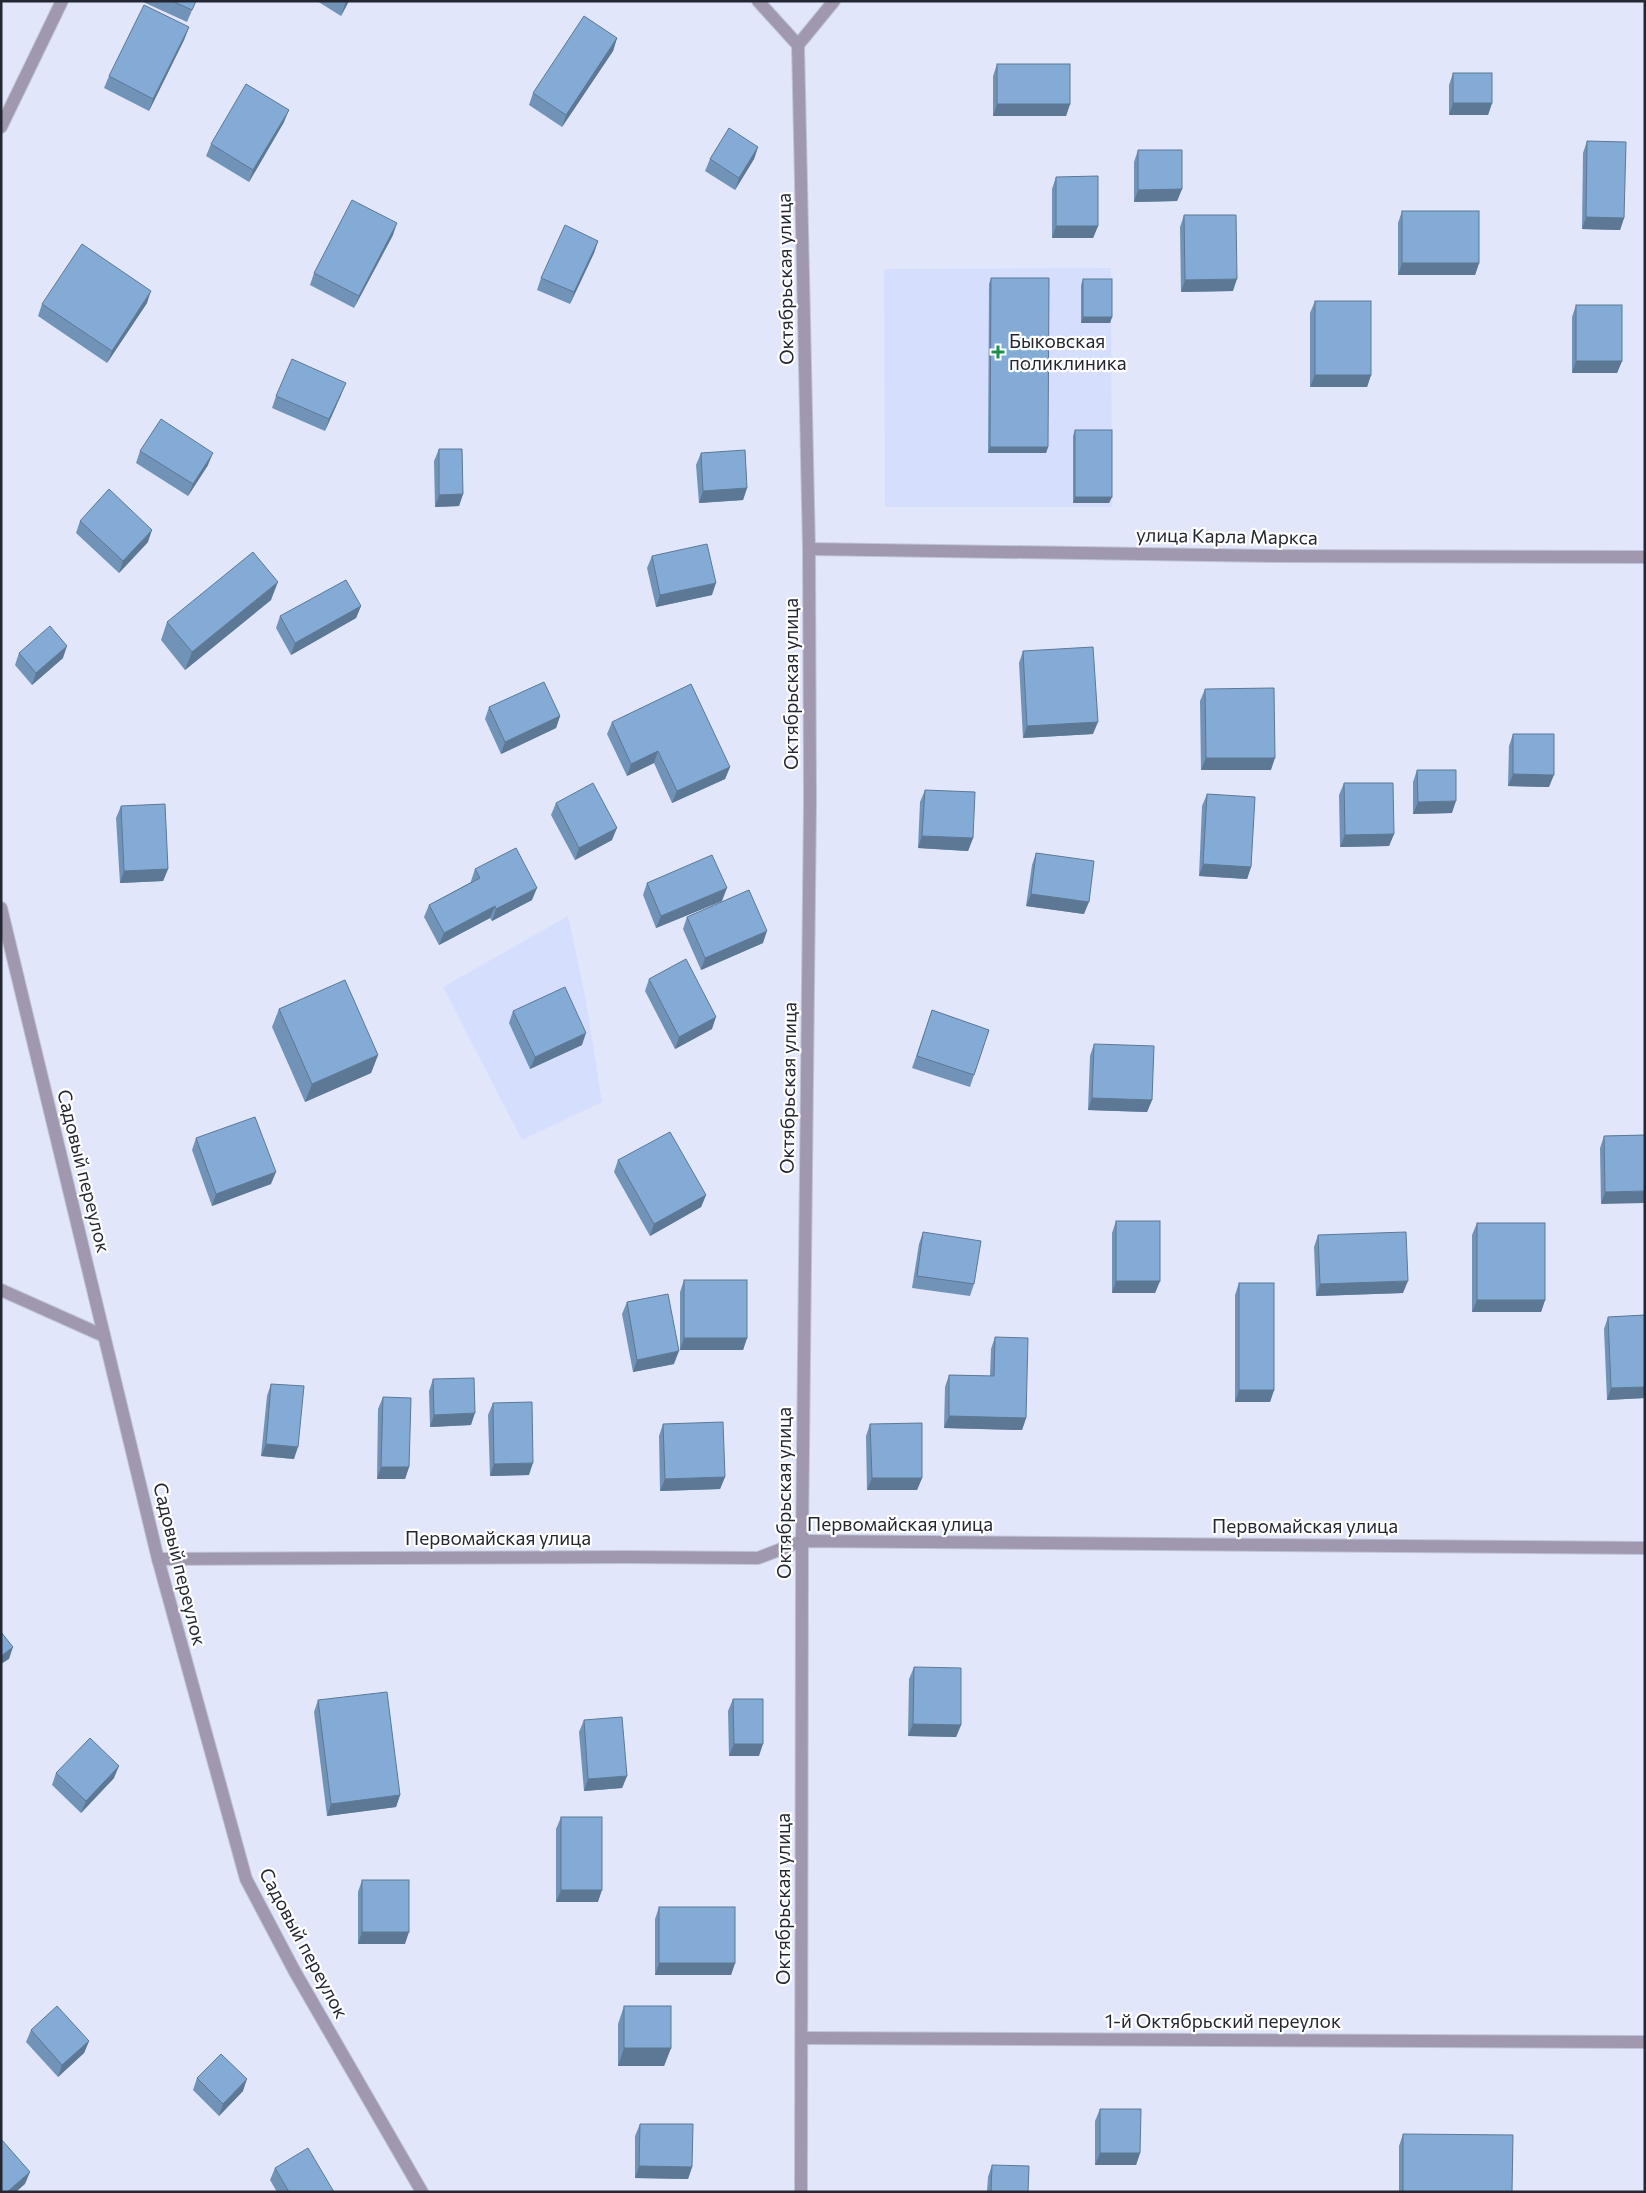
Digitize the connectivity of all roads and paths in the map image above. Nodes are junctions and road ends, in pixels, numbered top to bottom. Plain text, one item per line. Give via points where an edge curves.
1 (62, 1) edge
2 (758, 1) edge
3 (834, 1) edge
4 (798, 45) junction
5 (1, 126) edge
6 (809, 549) junction
7 (1645, 557) edge
8 (1, 908) edge
9 (1, 1290) edge
10 (104, 1336) junction
11 (802, 1541) junction
12 (1645, 1548) edge
13 (158, 1559) junction
14 (802, 2038) junction
15 (1645, 2042) edge
16 (422, 2192) edge
17 (801, 2192) edge

1 - 5 street
2 - 4 street
3 - 4 street
4 - 6 street, Октябрьская улица
6 - 7 street, улица Карла Маркса via 1274,556
6 - 11 street, Октябрьская улица via 810,803
8 - 10 street, Садовый переулок
9 - 10 street
10 - 13 street, Садовый переулок
11 - 12 street, Первомайская улица
11 - 13 street, Первомайская улица via 758,1558
11 - 14 street, Октябрьская улица
13 - 16 street, Садовый переулок via 246,1880
14 - 15 street, 1-й Октябрьский переулок
14 - 17 street, Октябрьская улица

